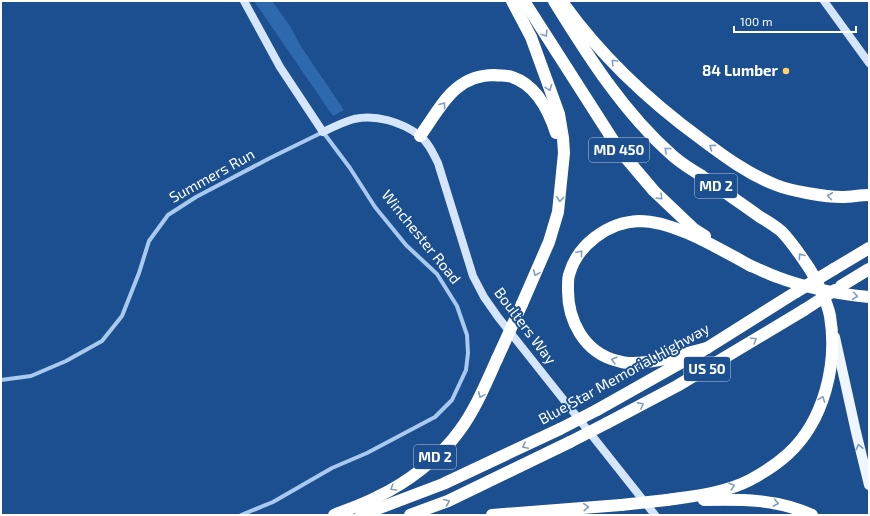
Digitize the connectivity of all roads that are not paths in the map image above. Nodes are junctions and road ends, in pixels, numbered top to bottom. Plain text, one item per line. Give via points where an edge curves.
1 (244, 1) edge
2 (512, 1) edge
3 (524, 1) edge
4 (554, 1) edge
5 (562, 1) edge
6 (824, 1) edge
7 (869, 63) edge
8 (323, 132) junction
9 (420, 136) junction
10 (563, 174) junction
11 (869, 195) edge
12 (869, 248) edge
13 (751, 266) junction
14 (869, 269) edge
15 (869, 297) edge
16 (830, 316) junction
17 (707, 348) junction
18 (1, 380) edge
19 (869, 485) edge
20 (667, 500) junction
21 (241, 515) edge
22 (334, 515) edge
23 (361, 515) edge
24 (410, 515) edge
25 (492, 515) edge
26 (655, 515) edge
27 (812, 515) edge

1 - 8 street, Winchester Road via 280,68
2 -> 10 highway via 531,37 559,114 563,138
3 -> 13 highway, MD 450 via 620,151 654,191 694,229
16 -> 4 highway, MD 2 via 808,266 796,249 780,231 674,157 647,132 591,61
11 -> 5 highway via 841,197 813,193 777,185 744,170 682,125 631,80 593,40
6 - 7 street
8 - 9 street, Boulters Way via 351,120 369,118 393,122
8 - 18 street, Summers Run via 210,190 168,215 149,241 140,273 122,316 102,341 66,361 31,376
8 - 21 street, Winchester Road via 376,207 406,245 437,274 457,306 467,335 466,370 452,400 435,417 332,468 273,502
9 -> 10 highway via 457,88 485,75 511,76 522,81 540,98 550,116 557,135
9 - 26 street, Boulters Way via 430,147 438,163 473,276 484,297
10 -> 22 highway, MD 2, bridge via 558,212 549,242 497,359 460,431 437,456 408,479 378,497
12 - 17 highway, Blue Star Memorial Highway / US 50, bridge
13 -> 15 highway, MD 450, bridge via 798,284
17 -> 13 highway via 650,362 628,364 608,359 591,348 578,332 571,316 568,296 568,276 578,255 596,236 614,226 638,221 662,224 683,231
24 -> 14 highway, US 50, bridge via 448,501 570,442 677,386
19 -> 16 main road
20 -> 16 highway, MD 2 via 701,495 748,481 789,454 814,419 829,381 832,340
17 -> 23 highway, Blue Star Memorial Highway / US 50, bridge via 560,429 443,484
25 -> 20 highway, MD 2, bridge
20 -> 27 highway via 761,500

